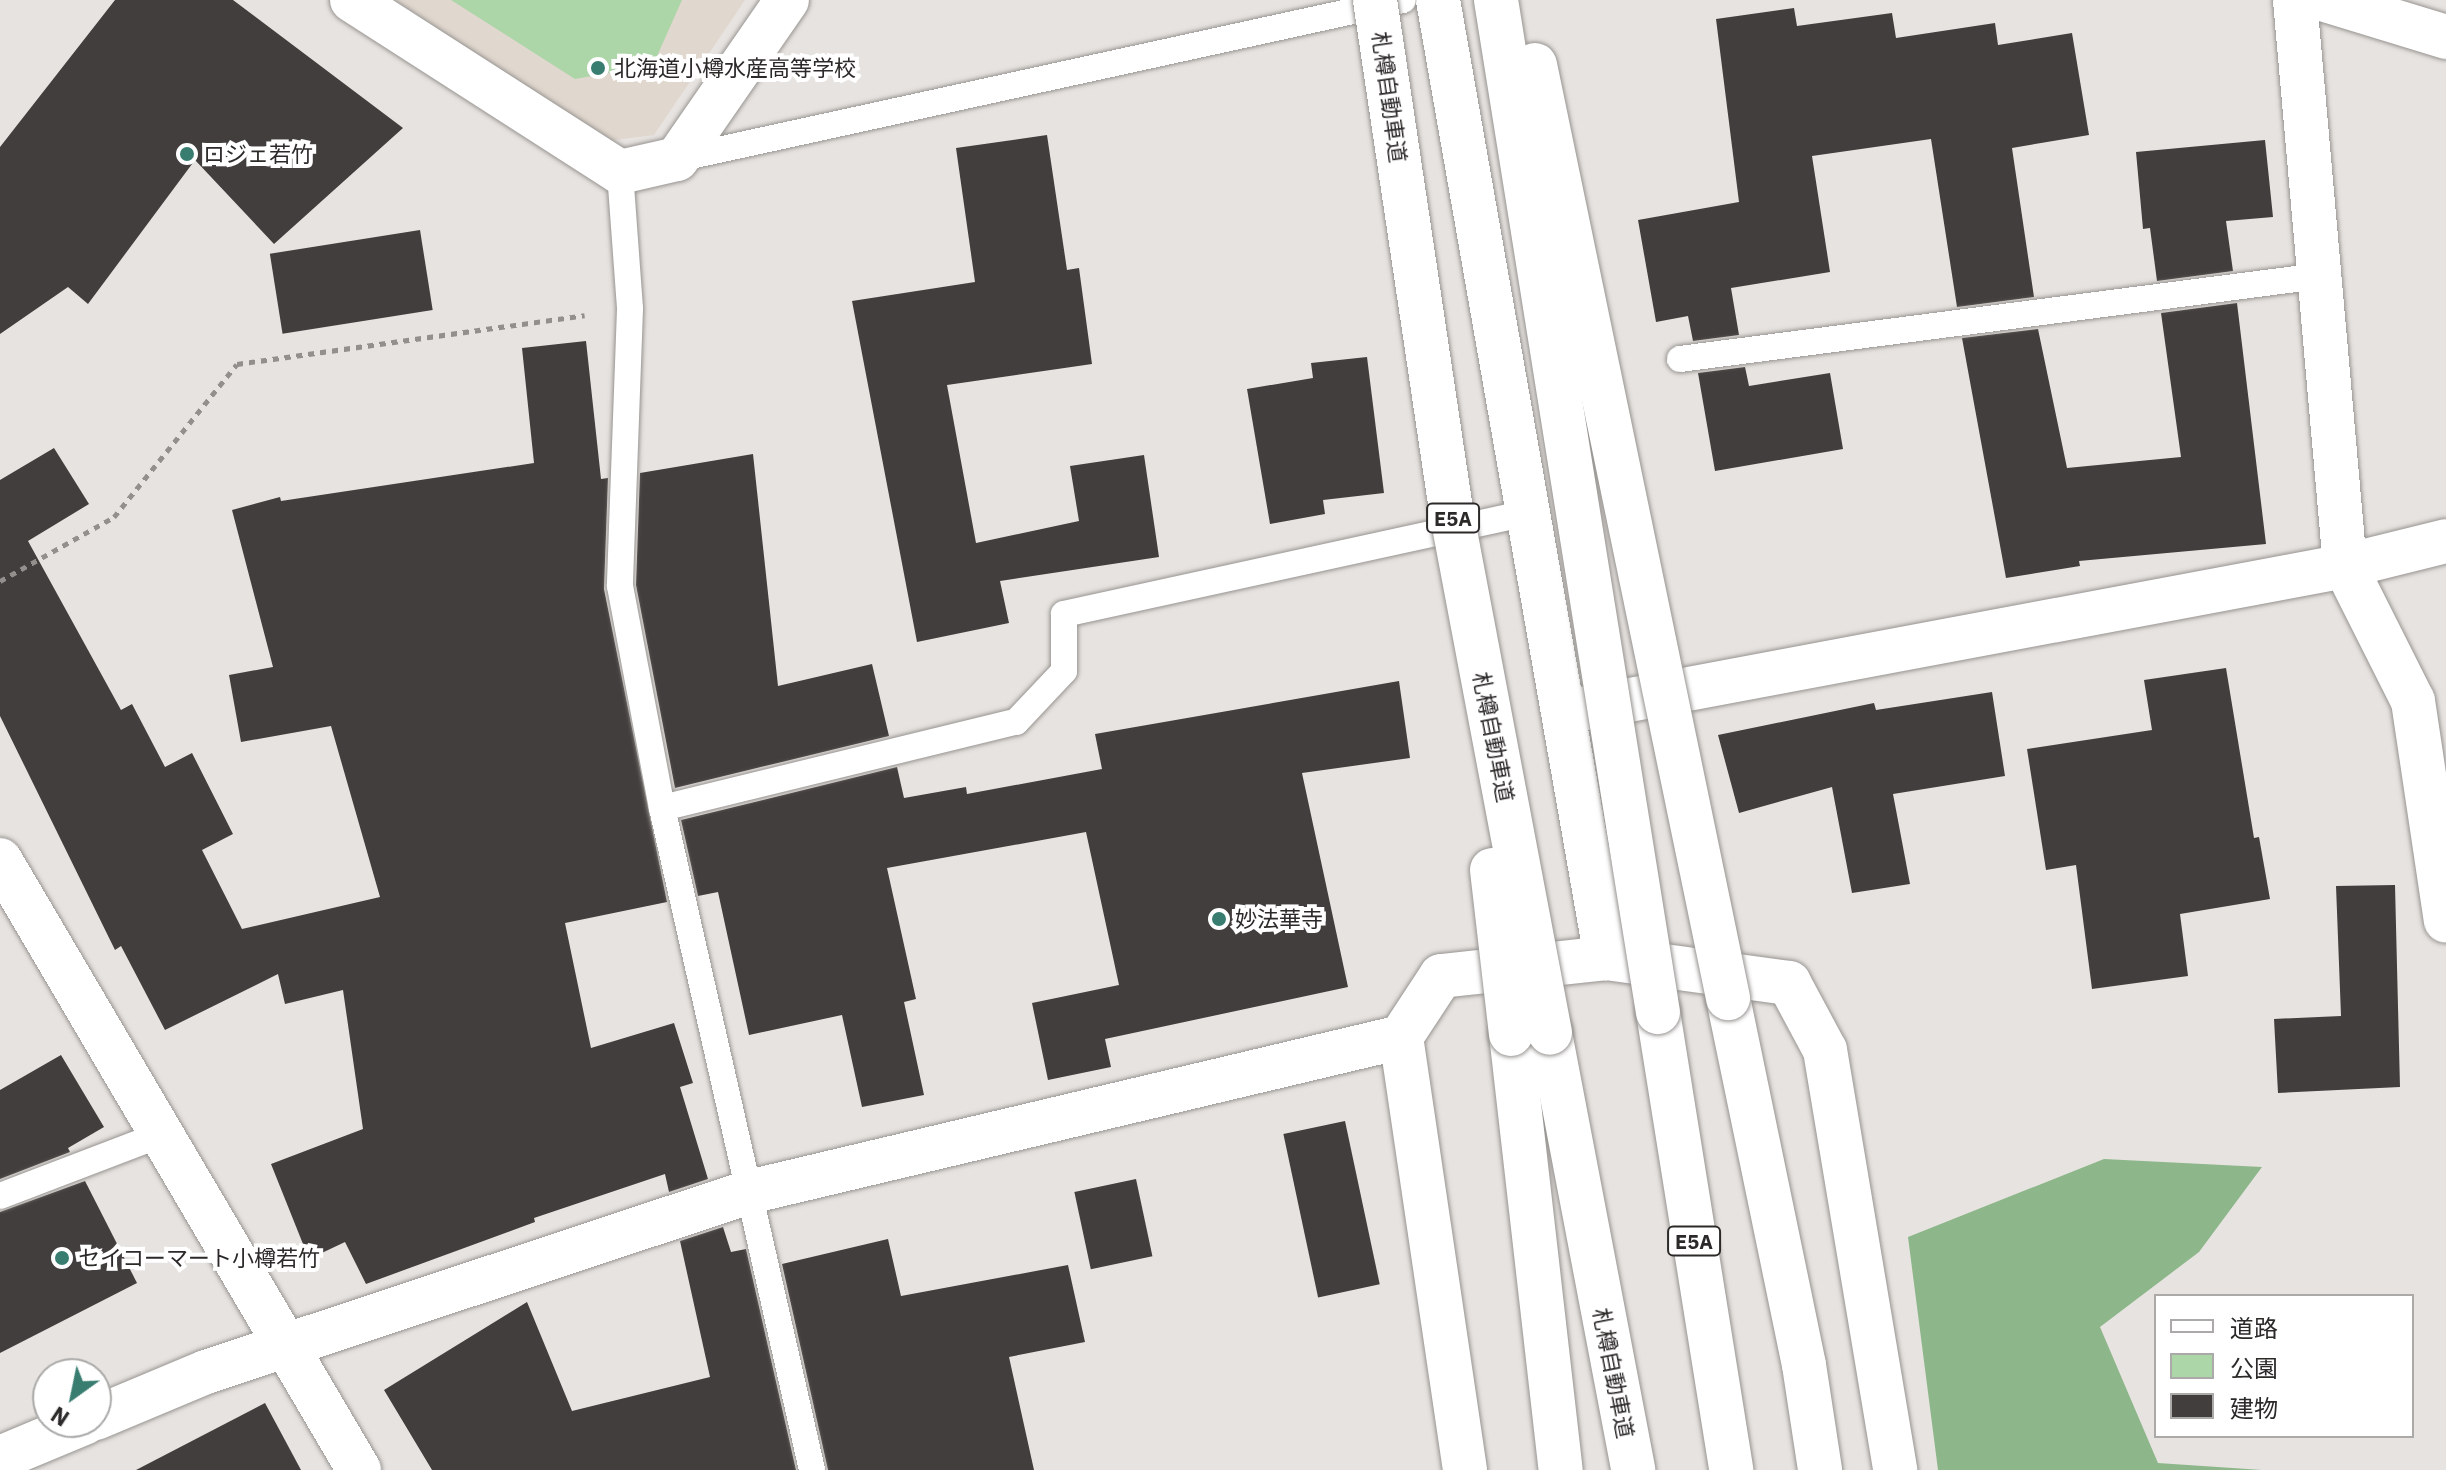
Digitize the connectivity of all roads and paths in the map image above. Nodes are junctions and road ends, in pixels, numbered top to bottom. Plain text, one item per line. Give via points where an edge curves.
1 (352, 0) edge
2 (787, 0) edge
3 (1375, 0) edge
4 (1403, 0) edge
5 (1438, 0) edge
6 (1496, 0) edge
7 (1521, 0) edge
8 (2295, 0) edge
9 (2325, 0) edge
10 (2446, 37) edge
11 (677, 159) junction
12 (620, 172) junction
13 (2319, 276) junction
14 (630, 309) junction
15 (1680, 359) dead end
16 (1528, 513) junction
17 (2446, 541) edge
18 (2345, 566) junction
19 (0, 581) edge
20 (1565, 713) junction
21 (662, 808) junction
22 (0, 860) edge
23 (2446, 921) edge
24 (1606, 958) junction
25 (1530, 1034) junction
26 (1401, 1037) junction
27 (162, 1134) junction
28 (749, 1192) junction
29 (0, 1196) edge
30 (288, 1348) junction
31 (112, 1411) edge
32 (48, 1438) edge
33 (0, 1458) edge
34 (359, 1470) edge
35 (812, 1470) edge
36 (1465, 1470) edge
37 (1561, 1470) edge
38 (1633, 1470) edge
39 (1731, 1470) edge
40 (1820, 1470) edge
41 (1895, 1470) edge

1 - 12 main road
2 - 11 main road
3 - 25 main road, 札樽自動車道 / E5A, bridge
4 - 11 lane
5 - 16 main road
6 - 39 main road, E5A, bridge
7 - 40 main road, bridge via 1804,1365
8 - 13 main road
9 - 10 main road
11 - 12 main road
12 - 14 lane
13 - 15 lane
13 - 18 main road
14 - 19 path via 237,364 114,517
14 - 21 lane via 620,586
16 - 20 main road
16 - 21 lane via 1064,614 1064,671 1016,722
17 - 18 main road
18 - 20 main road
18 - 23 main road via 2413,701
20 - 24 main road
21 - 28 lane
22 - 27 main road
24 - 26 main road via 1441,976
24 - 41 main road via 1789,983 1825,1050
25 - 37 main road
25 - 38 main road, 札樽自動車道 / E5A
26 - 28 main road
26 - 36 main road
27 - 29 lane
27 - 30 main road
28 - 30 main road
28 - 35 lane
30 - 31 main road via 206,1372
30 - 34 main road
32 - 33 main road

